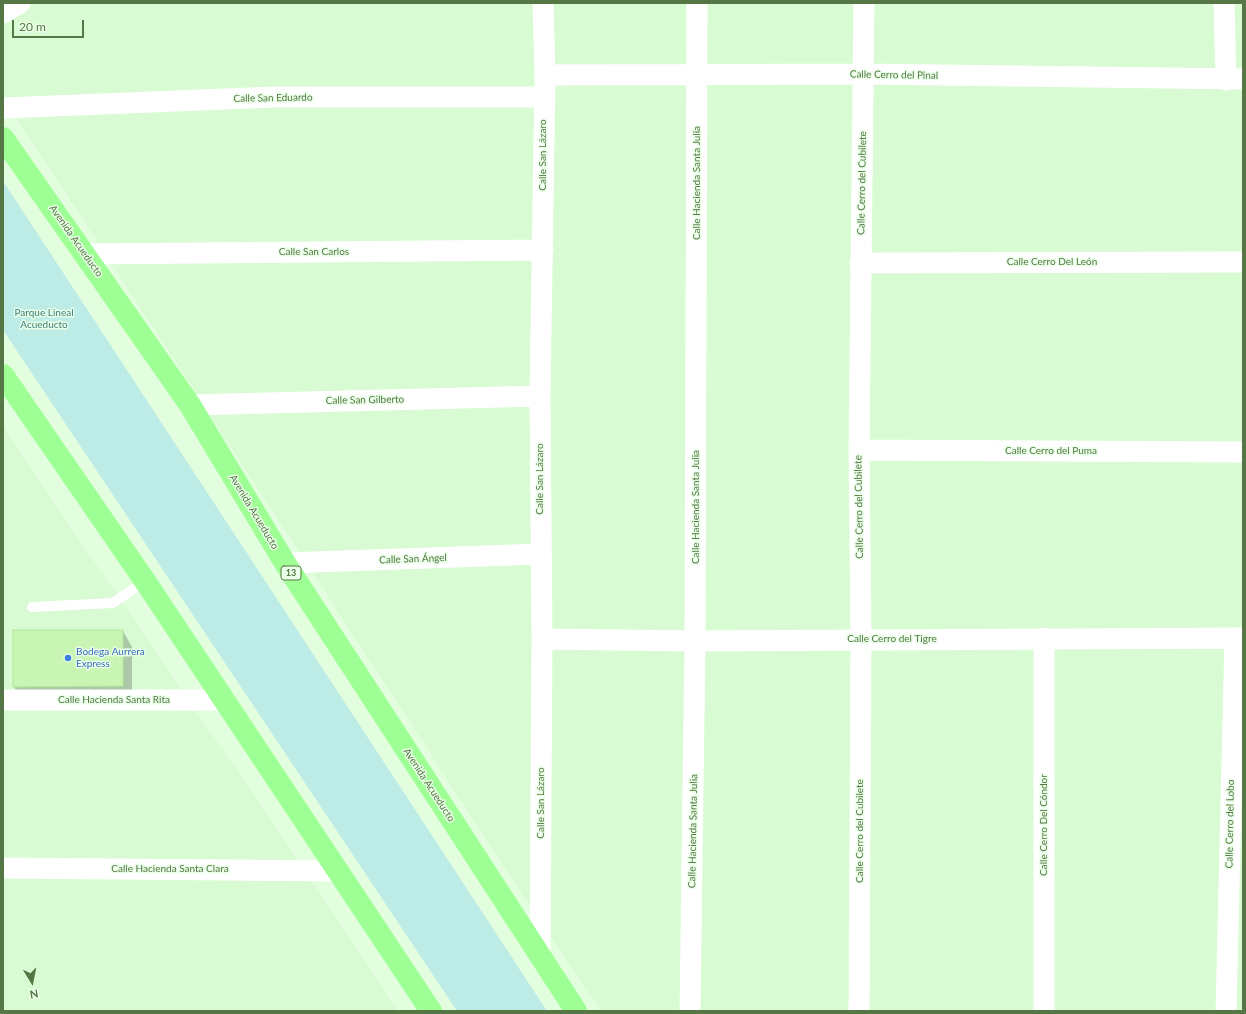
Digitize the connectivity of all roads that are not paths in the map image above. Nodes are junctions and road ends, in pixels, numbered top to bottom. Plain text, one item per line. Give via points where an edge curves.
1 (20, 3) edge
2 (543, 3) edge
3 (698, 3) edge
4 (864, 3) edge
5 (1224, 3) edge
6 (3, 13) edge
7 (864, 74) junction
8 (545, 75) junction
9 (697, 75) junction
10 (1234, 80) edge
11 (544, 96) junction
12 (3, 108) edge
13 (3, 138) edge
14 (543, 250) junction
15 (85, 254) junction
16 (1243, 262) edge
17 (860, 263) junction
18 (3, 375) edge
19 (540, 396) junction
20 (190, 405) junction
21 (859, 450) junction
22 (1243, 452) edge
23 (541, 554) junction
24 (285, 563) junction
25 (145, 581) junction
26 (32, 607) dead end
27 (1044, 638) junction
28 (1239, 638) edge
29 (542, 639) junction
30 (861, 640) junction
31 (695, 641) junction
32 (3, 700) edge
33 (224, 700) junction
34 (3, 868) edge
35 (338, 871) junction
36 (540, 955) junction
37 (431, 1011) edge
38 (576, 1011) edge
39 (690, 1011) edge
40 (859, 1011) edge
41 (1044, 1011) edge
42 (1226, 1011) edge

1 - 6 street
2 - 8 street, Calle San Lázaro
3 - 9 street, Calle Hacienda Santa Julia
4 - 7 street, Calle Cerro del Cubilete
5 - 10 street
7 - 9 street, Calle Cerro del Pinal
7 - 10 street, Calle Cerro del Pinal
7 - 17 street, Calle Cerro del Cubilete
8 - 9 street, Calle Cerro del Pinal
8 - 11 street, Calle San Lázaro
9 - 31 street, Calle Hacienda Santa Julia
11 - 12 street, Calle San Eduardo via 276,97
11 - 14 street, Calle San Lázaro
13 - 15 main road, Avenida Acueducto / 13
14 - 15 street, Calle San Carlos
14 - 19 street, Calle San Lázaro
15 - 20 main road, Avenida Acueducto / 13
16 - 17 street, Calle Cerro Del León
17 - 21 street, Calle Cerro del Cubilete
18 - 25 main road
19 - 20 street, Calle San Gilberto
19 - 23 street, Calle San Lázaro
20 - 24 main road, Avenida Acueducto / 13
21 - 22 street, Calle Cerro del Puma
21 - 30 street, Calle Cerro del Cubilete
23 - 24 street, Calle San Ángel
23 - 29 street, Calle San Lázaro
24 - 36 main road, Avenida Acueducto / 13
25 - 26 lane via 113,602
25 - 33 main road
27 - 28 street, Calle Cerro del Tigre
27 - 30 street, Calle Cerro del Tigre
27 - 41 street, Calle Cerro Del Cóndor
28 - 42 street, Calle Cerro del Lobo
29 - 31 street, Calle Cerro del Tigre
29 - 36 street, Calle San Lázaro
30 - 31 street, Calle Cerro del Tigre
30 - 40 street, Calle Cerro del Cubilete
31 - 39 street, Calle Hacienda Santa Julia
32 - 33 street, Calle Hacienda Santa Rita
33 - 35 main road
34 - 35 street, Calle Hacienda Santa Clara
35 - 37 main road
36 - 38 main road, Avenida Acueducto / 13

